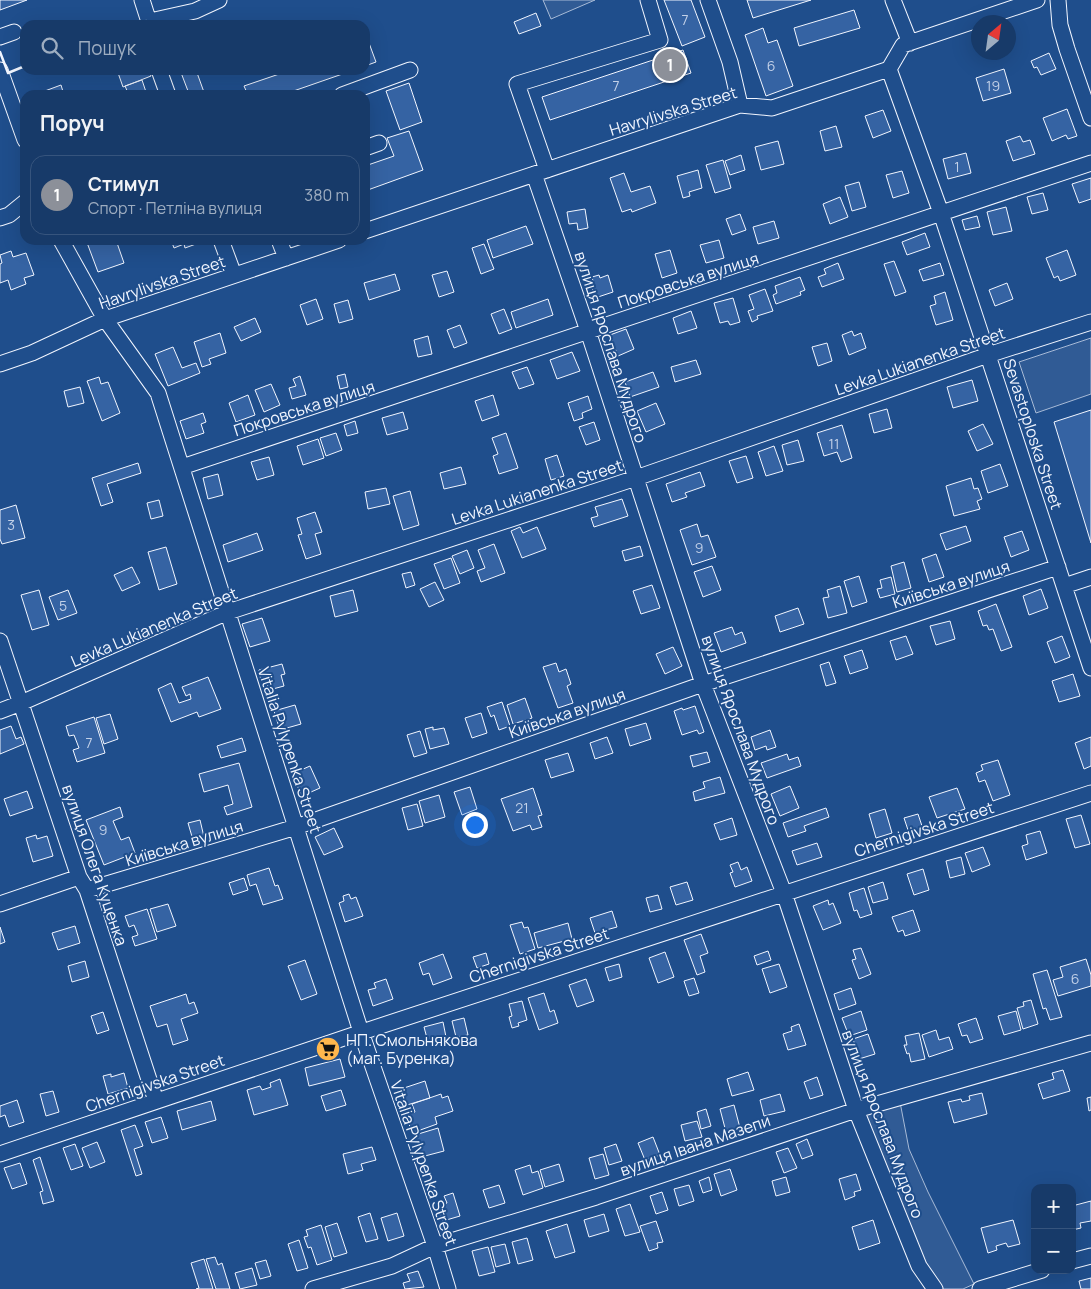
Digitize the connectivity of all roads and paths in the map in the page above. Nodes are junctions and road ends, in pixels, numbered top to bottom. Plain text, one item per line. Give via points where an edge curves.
1 (142, 0) edge
2 (219, 0) edge
3 (648, 0) edge
4 (708, 0) edge
5 (892, 0) edge
6 (1037, 0) edge
7 (1058, 0) edge
8 (149, 20) edge
9 (161, 20) edge
10 (910, 43) junction
11 (890, 69) junction
12 (0, 70) edge
13 (410, 70) dead end
14 (161, 75) edge
15 (166, 90) edge
16 (356, 90) edge
17 (4, 93) edge
18 (740, 105) junction
19 (1091, 118) edge
20 (20, 129) edge
21 (1091, 163) edge
22 (541, 172) junction
23 (20, 206) edge
24 (941, 213) junction
25 (0, 218) edge
26 (370, 229) edge
27 (64, 245) edge
28 (223, 245) edge
29 (281, 245) edge
30 (324, 245) edge
31 (286, 258) junction
32 (234, 276) junction
33 (105, 319) junction
34 (1091, 322) edge
35 (588, 331) junction
36 (988, 355) junction
37 (0, 364) edge
38 (182, 467) junction
39 (636, 478) junction
40 (1058, 567) junction
41 (1091, 577) edge
42 (1064, 586) junction
43 (228, 612) junction
44 (0, 641) edge
45 (1091, 668) edge
46 (703, 684) junction
47 (21, 703) junction
48 (0, 711) edge
49 (1091, 793) edge
50 (296, 827) junction
51 (83, 884) junction
52 (784, 893) junction
53 (0, 904) edge
54 (361, 1032) junction
55 (1091, 1043) edge
56 (156, 1101) junction
57 (856, 1110) junction
58 (0, 1154) edge
59 (435, 1246) junction
60 (1091, 1256) edge
61 (1076, 1260) edge
62 (1031, 1273) edge
63 (313, 1289) edge
64 (448, 1289) edge
65 (935, 1289) edge
66 (980, 1289) edge

1 - 8 street
2 - 9 street via 195,11
3 - 22 street, вулиця Ярослава Мудрого via 660,40 517,84
4 - 18 street via 730,62
5 - 10 street
6 - 10 street
7 - 19 street via 1062,33
10 - 11 street via 903,46
11 - 18 street, Havrylivska Street via 772,108
11 - 24 street, Sevastoploska Street
12 - 17 street
13 - 16 street
14 - 15 street
17 - 20 street
18 - 22 street, Havrylivska Street
21 - 24 street, Покровська вулиця
22 - 26 street, Havrylivska Street
22 - 35 street, вулиця Ярослава Мудрого
23 - 25 street
24 - 35 street, Покровська вулиця
24 - 36 street, Sevastoploska Street
27 - 33 street, Vitalia Pylypenka Street
28 - 32 street
29 - 31 street
30 - 31 street, Havrylivska Street
31 - 32 street, Havrylivska Street
32 - 33 street, Havrylivska Street
33 - 37 street, Havrylivska Street
33 - 38 street, Vitalia Pylypenka Street via 158,393
34 - 36 street, Levka Lukianenka Street
35 - 38 street, Покровська вулиця
35 - 39 street, вулиця Ярослава Мудрого
36 - 39 street, Levka Lukianenka Street
36 - 40 street, Sevastoploska Street
38 - 43 street, Vitalia Pylypenka Street
39 - 43 street, Levka Lukianenka Street
39 - 46 street, вулиця Ярослава Мудрого
40 - 42 street, Sevastoploska Street
40 - 46 street, Київська вулиця
41 - 42 street
42 - 45 street, Sevastoploska Street
43 - 47 street, Levka Lukianenka Street
43 - 50 street, Vitalia Pylypenka Street
44 - 47 street, вулиця Олега Куценка
46 - 50 street, Київська вулиця
46 - 52 street, вулиця Ярослава Мудрого
47 - 48 street, Levka Lukianenka Street
47 - 51 street, вулиця Олега Куценка
49 - 52 street, Chernigivska Street
50 - 51 street, Київська вулиця
50 - 54 street, Vitalia Pylypenka Street
51 - 53 street, Київська вулиця
51 - 56 street, вулиця Олега Куценка
52 - 54 street, Chernigivska Street
52 - 57 street, вулиця Ярослава Мудрого
54 - 56 street, Chernigivska Street
54 - 59 street, Vitalia Pylypenka Street
55 - 57 street, вулиця Івана Мазепи
56 - 58 street, Chernigivska Street
57 - 59 street, вулиця Івана Мазепи via 596,1197
57 - 65 street, вулиця Ярослава Мудрого via 920,1266
59 - 63 street, вулиця Івана Мазепи via 392,1266
59 - 64 street, Vitalia Pylypenka Street
60 - 61 street
62 - 66 street

